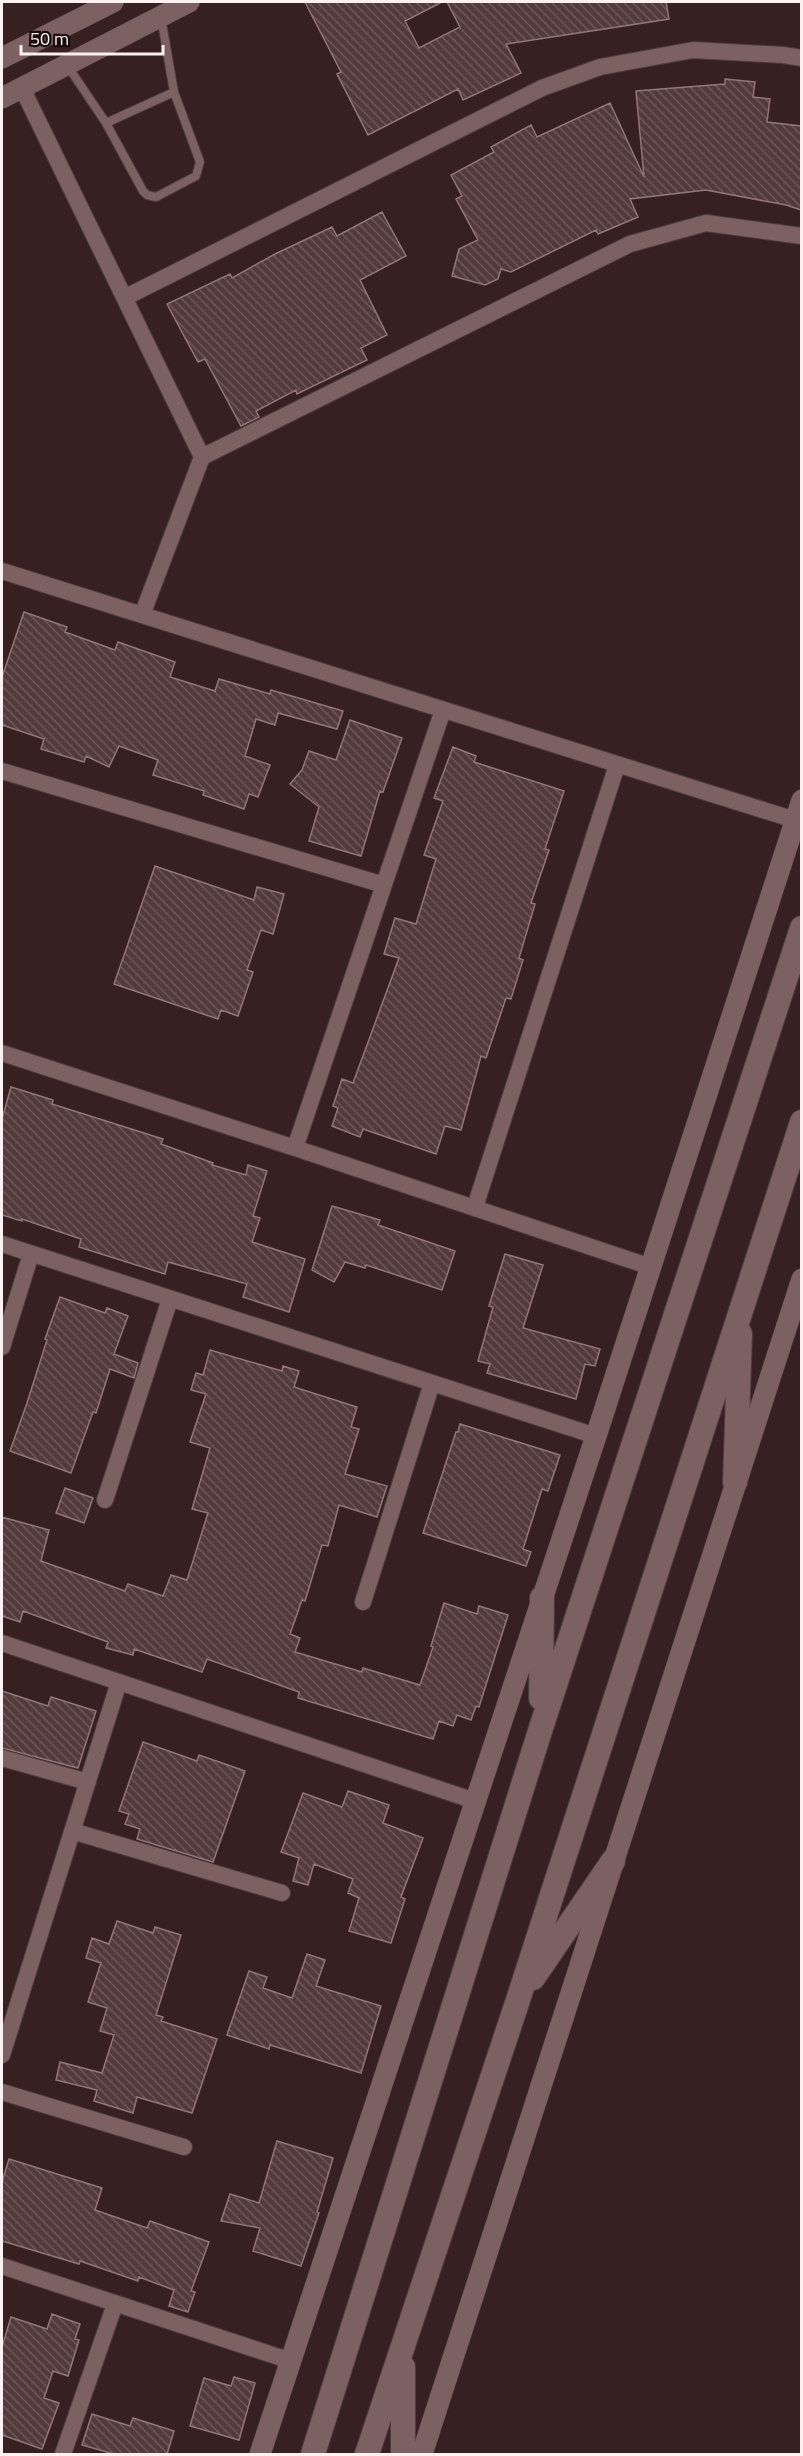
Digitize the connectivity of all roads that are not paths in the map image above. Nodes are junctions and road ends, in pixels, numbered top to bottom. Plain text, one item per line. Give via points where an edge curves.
1 (113, 2) edge
2 (189, 2) edge
3 (90, 7) edge
4 (161, 16) junction
5 (2, 58) edge
6 (801, 58) edge
7 (67, 65) junction
8 (22, 88) junction
9 (174, 92) junction
10 (2, 98) edge
11 (106, 123) junction
12 (801, 236) edge
13 (126, 297) junction
14 (202, 457) junction
15 (2, 571) edge
16 (142, 615) junction
17 (443, 710) junction
18 (617, 765) junction
19 (2, 773) edge
20 (801, 800) edge
21 (795, 820) junction
22 (384, 885) junction
23 (801, 928) edge
24 (2, 1053) edge
25 (801, 1122) edge
26 (295, 1148) junction
27 (475, 1208) junction
28 (2, 1244) edge
29 (31, 1254) junction
30 (651, 1268) junction
31 (801, 1278) edge
32 (170, 1299) junction
33 (741, 1305) junction
34 (2, 1347) edge
35 (432, 1383) junction
36 (596, 1436) junction
37 (735, 1482) junction
38 (105, 1500) dead end
39 (542, 1598) junction
40 (363, 1602) dead end
41 (2, 1643) edge
42 (119, 1682) junction
43 (540, 1731) junction
44 (2, 1758) edge
45 (88, 1782) junction
46 (475, 1801) junction
47 (72, 1831) junction
48 (613, 1861) junction
49 (282, 1893) dead end
50 (518, 2000) junction
51 (2, 2055) edge
52 (2, 2092) edge
53 (184, 2147) dead end
54 (2, 2266) edge
55 (115, 2304) junction
56 (402, 2346) junction
57 (291, 2361) junction
58 (323, 2425) junction
59 (63, 2454) edge
60 (260, 2454) edge
61 (302, 2454) edge
62 (313, 2454) edge
63 (367, 2454) edge
64 (403, 2454) edge
65 (422, 2454) edge

1 - 3 street
2 - 4 street
3 - 5 street
4 - 7 street
4 - 9 lane
6 - 13 street via 693,50 600,67 542,88
7 - 8 street
7 - 11 lane
8 - 10 street
8 - 13 street
9 - 11 lane
9 - 11 lane via 200,169 196,176 156,197 143,191
12 - 14 street via 706,223 630,244
13 - 14 street
14 - 16 street
15 - 16 street
16 - 17 street
17 - 18 street
17 - 22 street
18 - 21 street
18 - 27 street
19 - 22 street
20 - 21 street
21 - 30 street
22 - 26 street
23 - 43 main road
24 - 26 street
25 - 33 main road
26 - 27 street
27 - 30 street
28 - 29 street
29 - 32 street
29 - 34 street
30 - 36 street
31 - 37 street
32 - 35 street
32 - 38 street
33 - 37 main road
33 - 50 main road
35 - 36 street
35 - 40 street
36 - 39 street
37 - 48 street
39 - 43 main road
39 - 46 street
41 - 42 street
42 - 45 street
42 - 46 street
43 - 58 main road
44 - 45 street
45 - 47 street
46 - 57 street
47 - 49 street
47 - 51 street
48 - 50 main road
48 - 65 street
50 - 56 main road
52 - 53 street
54 - 55 street
55 - 57 street
55 - 59 street
56 - 63 main road
56 - 64 main road
57 - 60 street
58 - 61 main road
58 - 62 main road

